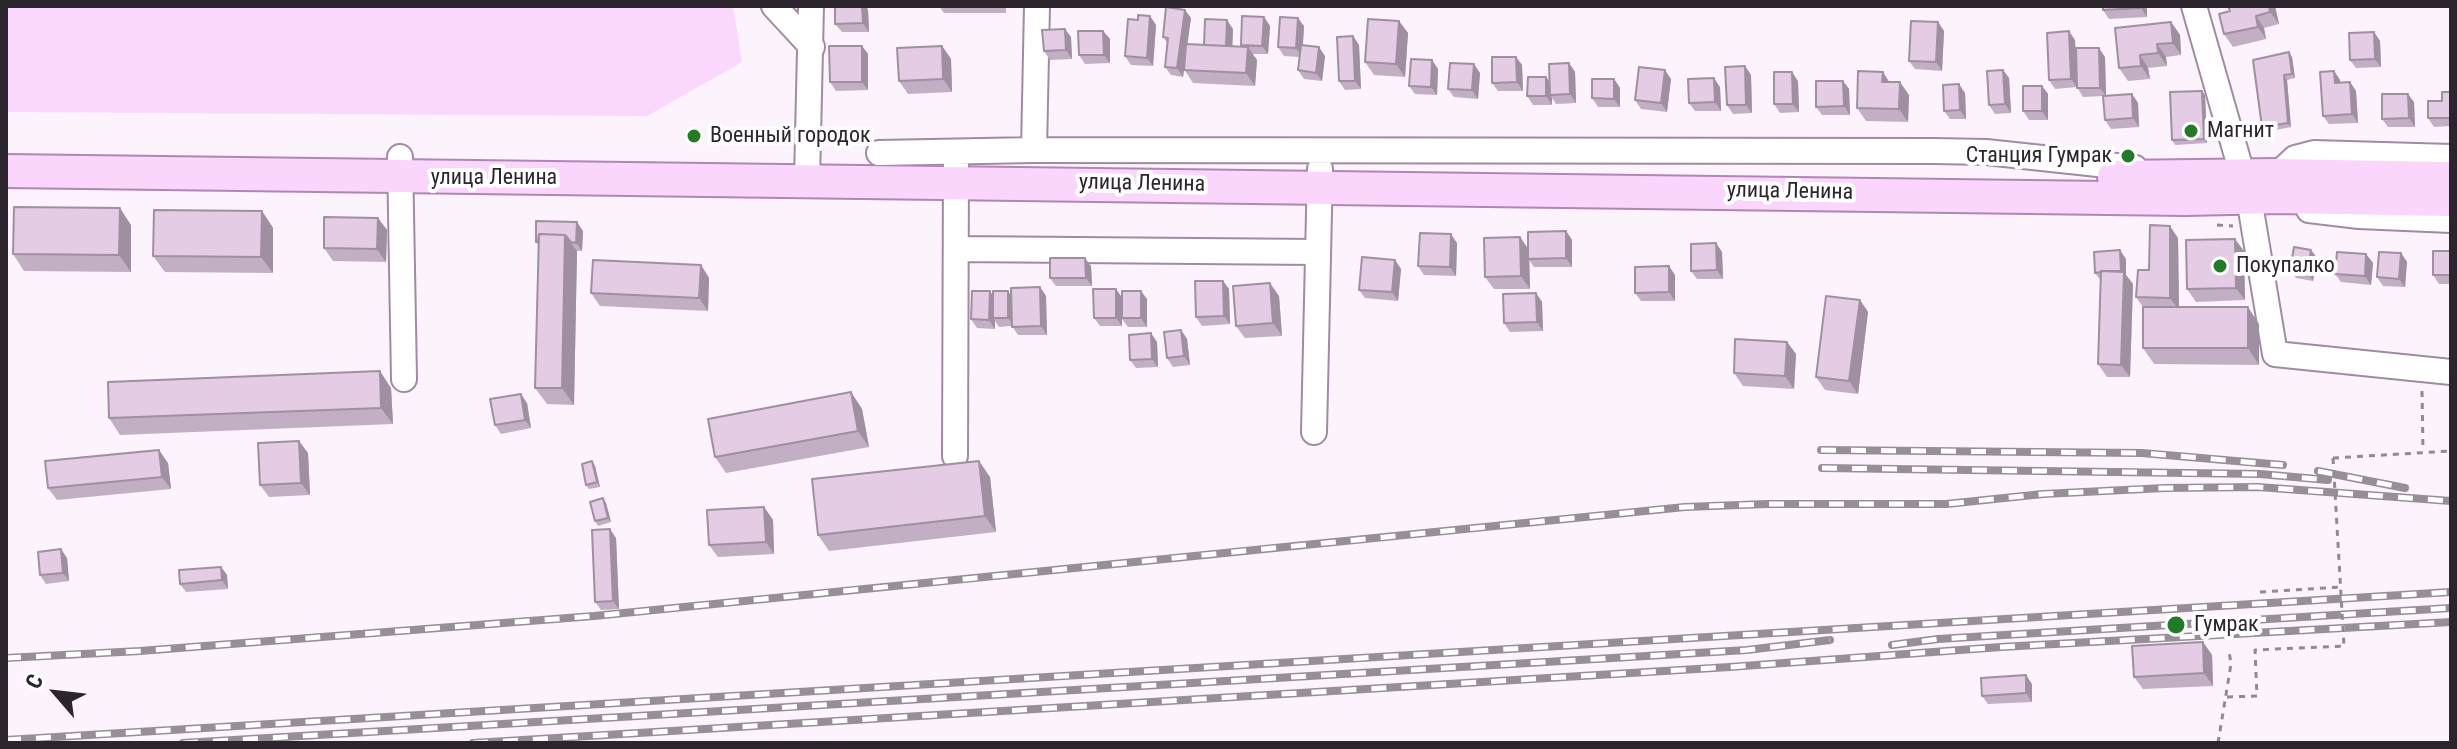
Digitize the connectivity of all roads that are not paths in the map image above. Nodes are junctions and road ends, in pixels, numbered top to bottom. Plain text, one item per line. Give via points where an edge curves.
1 (774, 6) edge
2 (811, 6) edge
3 (1037, 6) edge
4 (2194, 6) edge
5 (812, 47) junction
6 (1034, 150) junction
7 (6, 153) edge
8 (879, 153) dead end
9 (2451, 157) edge
10 (400, 167) junction
11 (6, 171) edge
12 (807, 171) junction
13 (956, 173) junction
14 (2185, 176) junction
15 (1320, 178) junction
16 (2451, 178) edge
17 (2262, 187) junction
18 (2451, 200) edge
19 (2451, 220) edge
20 (956, 249) junction
21 (1317, 252) junction
22 (2451, 372) edge
23 (404, 379) dead end
24 (1314, 432) dead end
25 (955, 456) dead end

1 - 5 street
2 - 5 street
3 - 6 street
4 - 17 street
5 - 12 street
6 - 8 street, улица Ленина
6 - 14 street, улица Ленина via 1986,152
7 - 10 main road, улица Ленина
9 - 17 street via 2314,153 2295,158
10 - 11 main road, улица Ленина
10 - 12 main road, улица Ленина
10 - 23 street
12 - 13 main road, улица Ленина
13 - 15 main road, улица Ленина
13 - 20 street
14 - 15 main road, улица Ленина
14 - 17 main road, улица Ленина
15 - 17 main road, улица Ленина via 2185,199
15 - 21 street
16 - 17 main road, улица Ленина
17 - 18 main road, улица Ленина
17 - 19 street, улица Ленина via 2313,211
17 - 22 street via 2275,354
20 - 21 street
20 - 25 street
21 - 24 street

